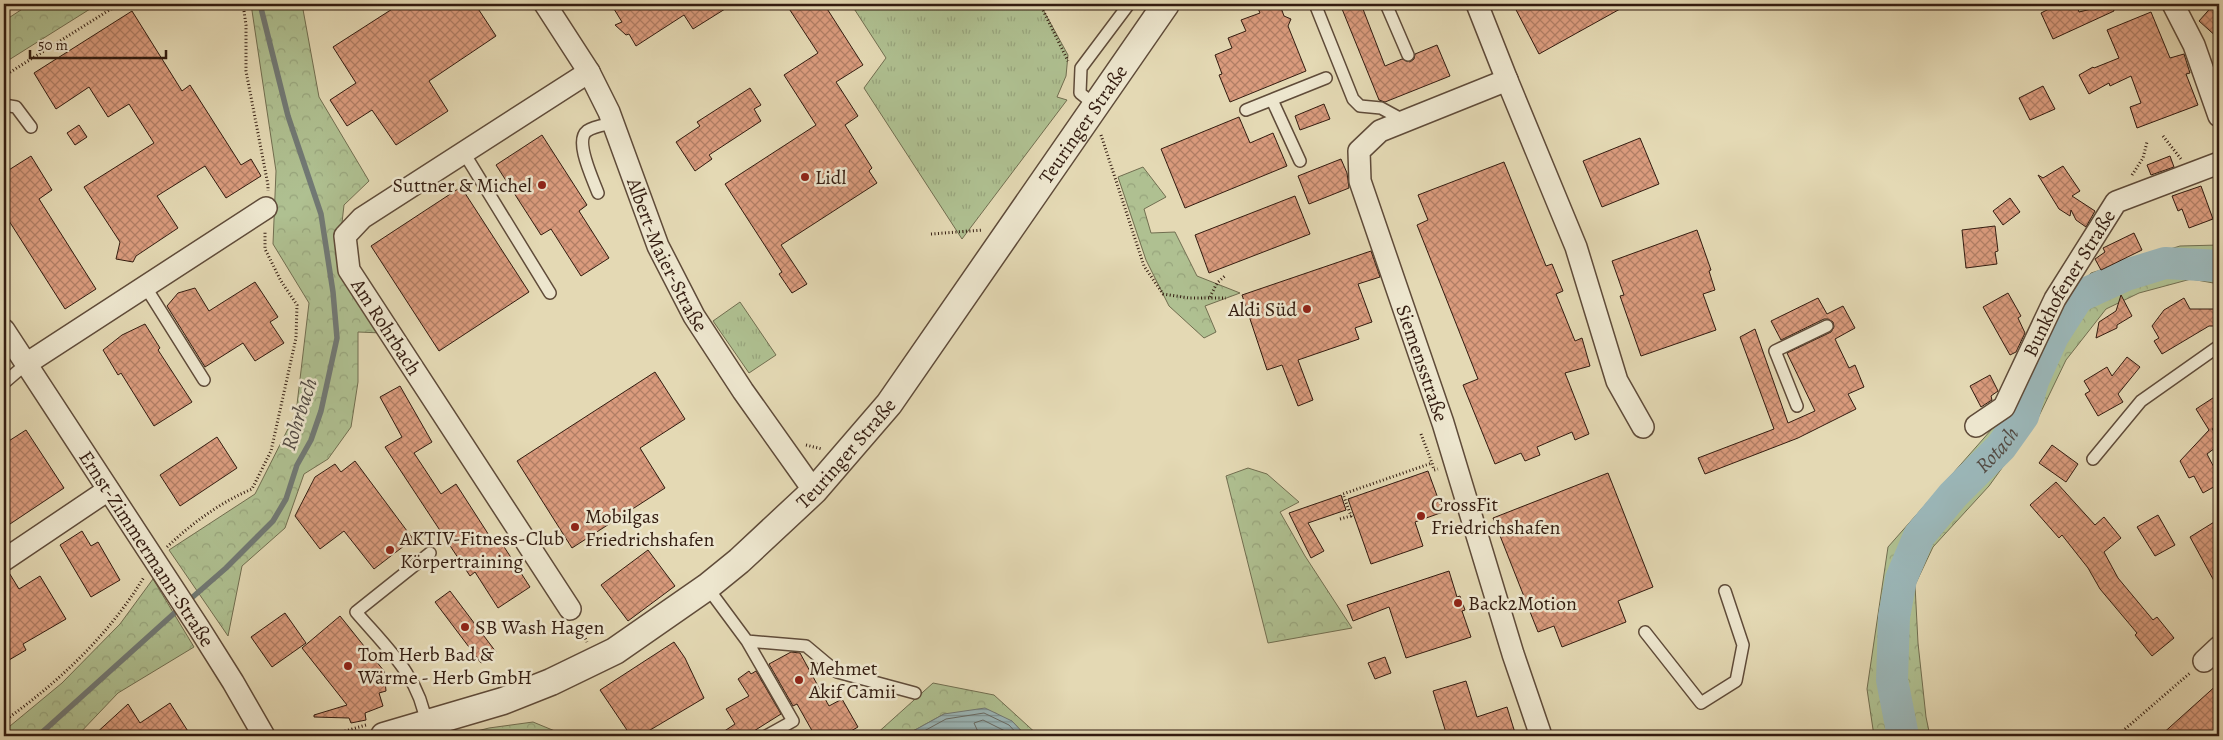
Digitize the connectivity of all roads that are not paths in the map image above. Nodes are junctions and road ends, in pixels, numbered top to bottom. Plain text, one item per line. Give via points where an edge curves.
1 (545, 4) edge
2 (1129, 4) edge
3 (1166, 4) edge
4 (1315, 4) edge
5 (1386, 4) edge
6 (1477, 4) edge
7 (2173, 4) edge
8 (1408, 55) dead end
9 (589, 72) junction
10 (1326, 78) dead end
11 (1507, 80) junction
12 (1272, 100) junction
13 (4, 105) edge
14 (2218, 107) edge
15 (1246, 110) dead end
16 (1096, 115) junction
17 (1405, 121) junction
18 (613, 123) junction
19 (31, 127) dead end
20 (464, 153) junction
21 (1300, 161) dead end
22 (2219, 163) edge
23 (598, 193) dead end
24 (266, 208) road end
25 (145, 286) junction
26 (550, 293) dead end
27 (1827, 326) dead end
28 (4, 330) edge
29 (2219, 346) edge
30 (26, 364) junction
31 (204, 380) dead end
32 (4, 383) edge
33 (1797, 406) dead end
34 (1976, 426) dead end
35 (1643, 427) dead end
36 (2093, 460) dead end
37 (108, 490) junction
38 (814, 491) junction
39 (430, 553) dead end
40 (4, 560) edge
41 (707, 587) junction
42 (1725, 591) dead end
43 (570, 609) road end
44 (1645, 632) dead end
45 (747, 641) junction
46 (915, 693) dead end
47 (426, 724) junction
48 (375, 730) edge
49 (1540, 733) dead end
50 (264, 736) edge
51 (766, 736) edge

1 - 9 street, Albert-Maier-Straße
2 - 16 lane via 1081,68 1080,93
3 - 16 street, Teuringer Straße
4 - 17 lane via 1353,98 1360,106 1381,108
5 - 8 lane
6 - 11 street
7 - 14 street via 2194,45
9 - 18 street, Albert-Maier-Straße
9 - 20 street, Am Rohrbach
10 - 12 lane
11 - 17 street, Siemensstraße
11 - 35 street via 1576,247 1617,381
12 - 15 lane
12 - 21 lane
13 - 19 lane via 16,107
16 - 38 street, Teuringer Straße via 889,404
17 - 49 street, Siemensstraße via 1380,131 1359,151 1360,181 1455,464
18 - 23 lane via 589,130 582,136 581,144
18 - 38 street, Albert-Maier-Straße via 658,246 694,316 742,391
20 - 26 lane
20 - 43 street, Am Rohrbach via 362,218 345,236 349,270
22 - 34 street, Bunkhofener Straße via 2116,202 2054,299 2004,408
24 - 25 street
25 - 30 street
25 - 31 lane
27 - 33 lane via 1775,351
28 - 30 street, Ernst-Zimmermann-Straße
29 - 36 lane via 2141,401
30 - 32 lane
30 - 37 street, Ernst-Zimmermann-Straße
37 - 40 street
37 - 50 street, Ernst-Zimmermann-Straße via 199,628
38 - 41 street, Teuringer Straße
39 - 47 lane via 356,612 409,675 424,708
41 - 45 lane
41 - 47 street, Teuringer Straße via 630,641 551,682
42 - 44 lane via 1743,645 1736,681 1701,703
45 - 46 lane via 806,646 837,672
45 - 51 lane via 793,721
47 - 48 street, Teuringer Straße

